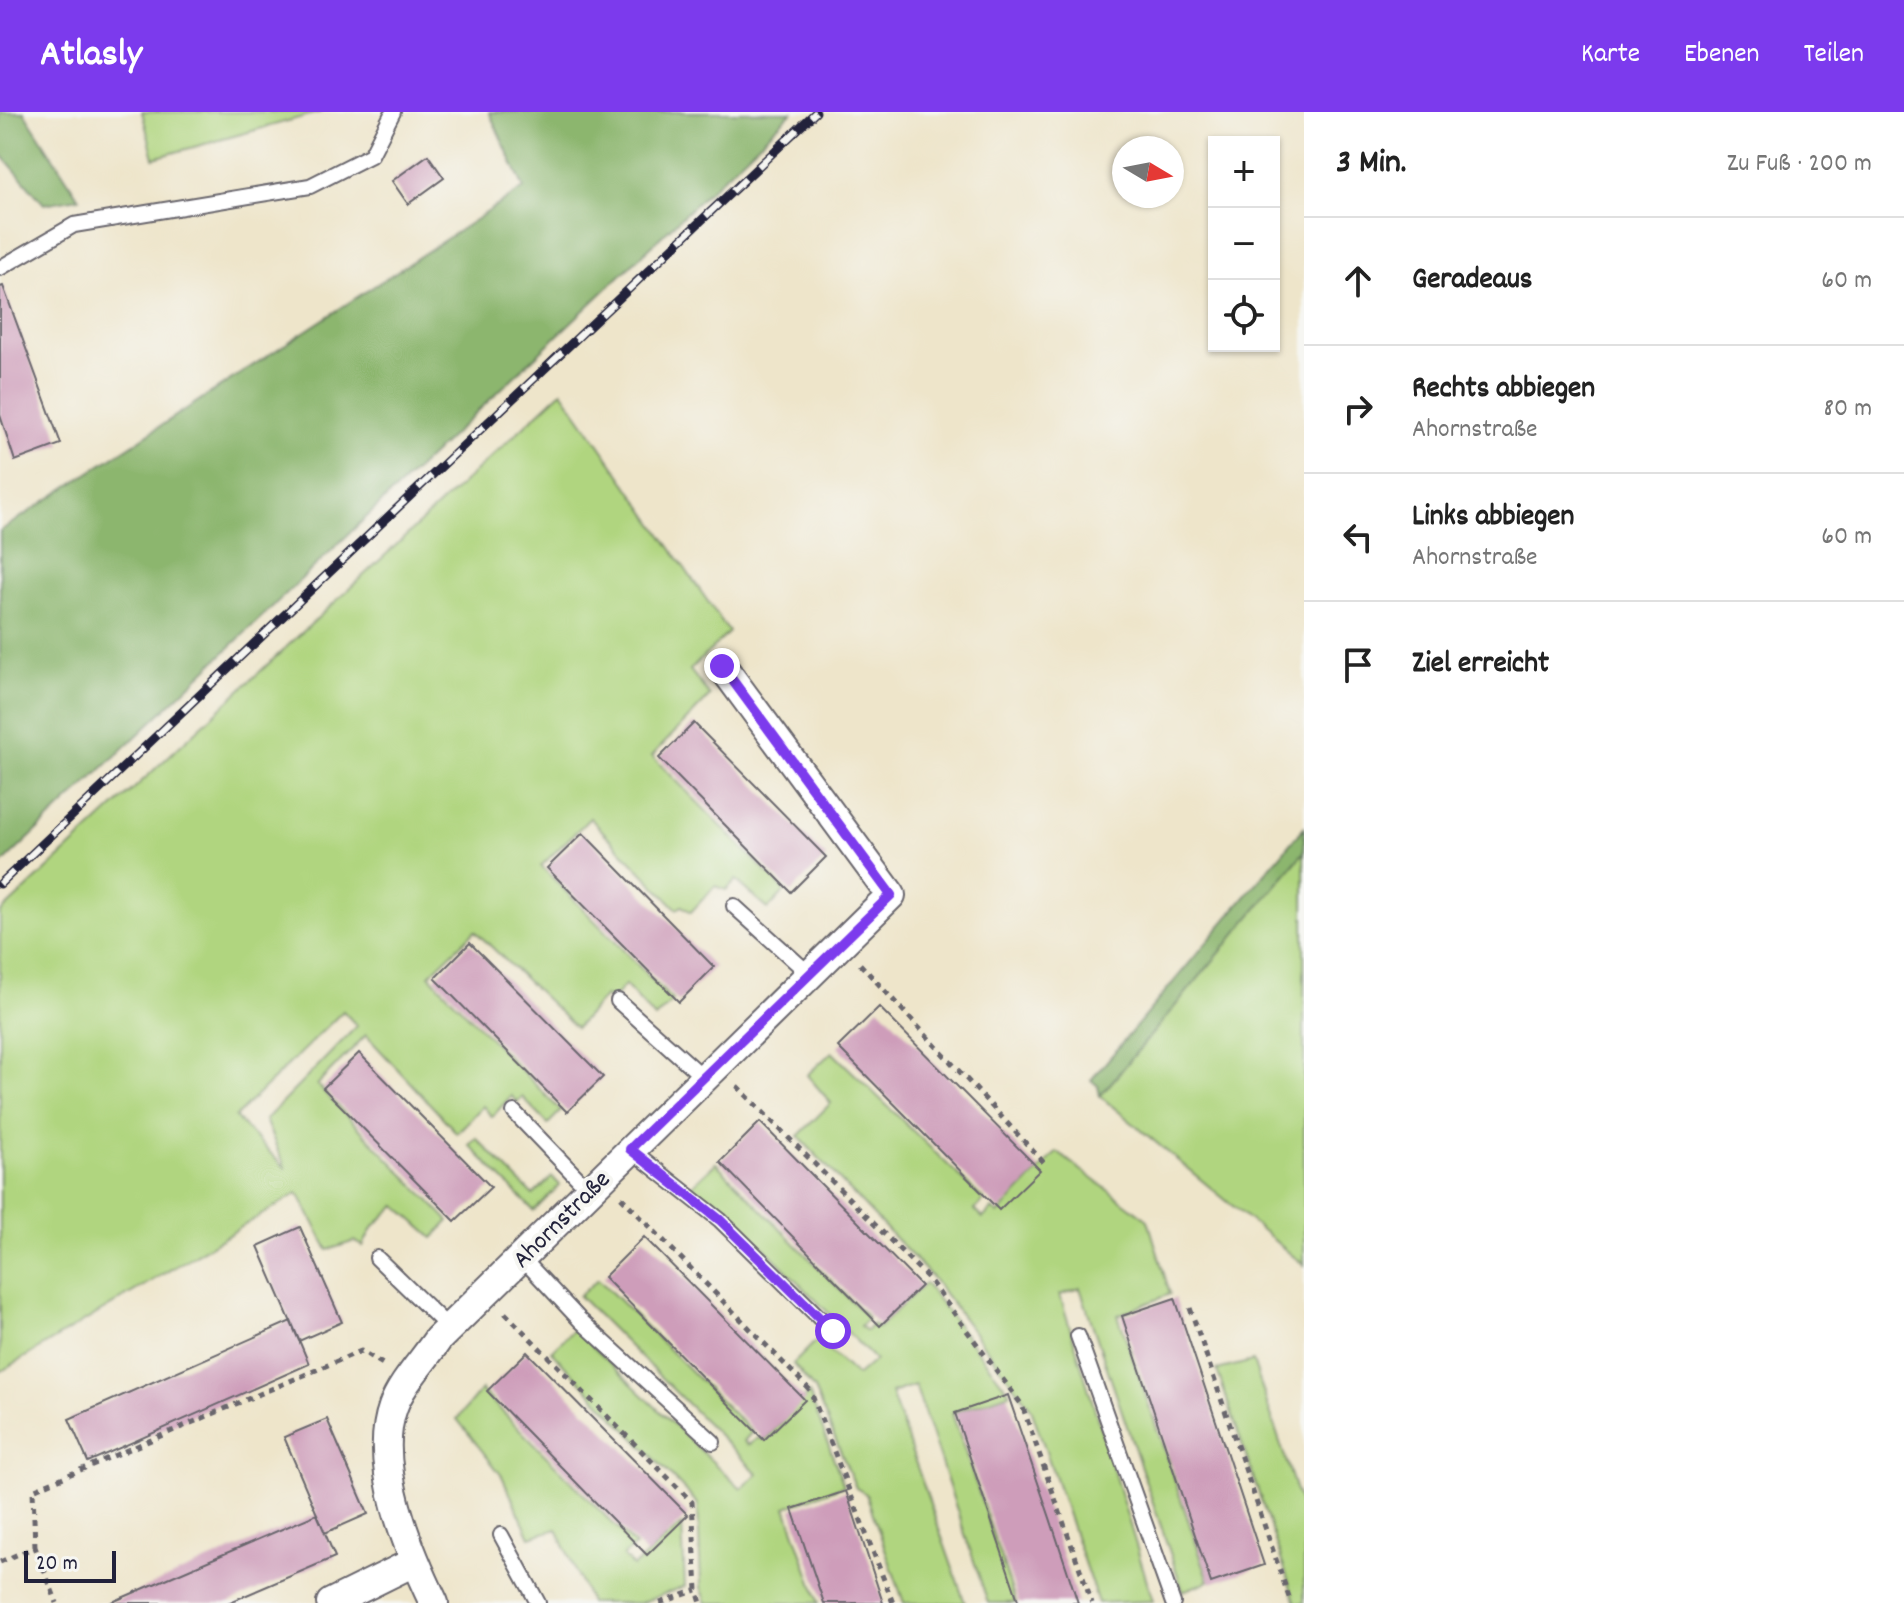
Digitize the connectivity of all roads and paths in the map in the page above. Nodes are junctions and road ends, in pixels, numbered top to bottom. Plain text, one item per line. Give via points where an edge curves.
1 (393, 112) edge
2 (0, 268) edge
3 (722, 666) dead end
4 (734, 906) dead end
5 (840, 943) junction
6 (808, 973) junction
7 (618, 1001) dead end
8 (709, 1070) junction
9 (514, 1112) dead end
10 (630, 1149) junction
11 (1046, 1165) dead end
12 (595, 1183) junction
13 (521, 1257) junction
14 (377, 1258) dead end
15 (485, 1293) junction
16 (1190, 1308) dead end
17 (449, 1328) junction
18 (833, 1331) dead end
19 (1078, 1336) dead end
20 (410, 1381) junction
21 (713, 1442) dead end
22 (501, 1535) dead end
23 (35, 1547) junction
24 (0, 1562) edge
25 (414, 1562) junction
26 (697, 1590) junction
27 (57, 1603) edge
28 (331, 1603) edge
29 (434, 1603) edge
30 (538, 1603) edge
31 (660, 1603) edge
32 (701, 1603) edge
33 (893, 1603) edge
34 (1092, 1603) edge
35 (1173, 1603) edge
36 (1291, 1603) edge

1 - 2 lane via 371,155 310,186 74,225
3 - 5 street, Ahornstraße via 891,895
4 - 6 lane
5 - 6 street, Ahornstraße
5 - 11 path
6 - 8 street, Ahornstraße
7 - 8 lane
8 - 10 street, Ahornstraße
8 - 34 path via 928,1278 1022,1405
9 - 12 lane
10 - 12 street, Ahornstraße
10 - 18 lane via 720,1220
12 - 13 street, Ahornstraße
12 - 33 path via 810,1390
13 - 15 street, Ahornstraße
13 - 21 lane via 580,1320
14 - 17 lane
15 - 17 street, Ahornstraße
15 - 26 path via 692,1502
16 - 36 path
17 - 20 street, Ahornstraße
19 - 35 lane
20 - 23 path via 361,1351 33,1490
20 - 25 street, Ahornstraße via 393,1407 387,1459 398,1519
22 - 30 lane
23 - 24 path
23 - 27 path
25 - 28 street
25 - 29 street, Ahornstraße
26 - 31 path
26 - 32 path

